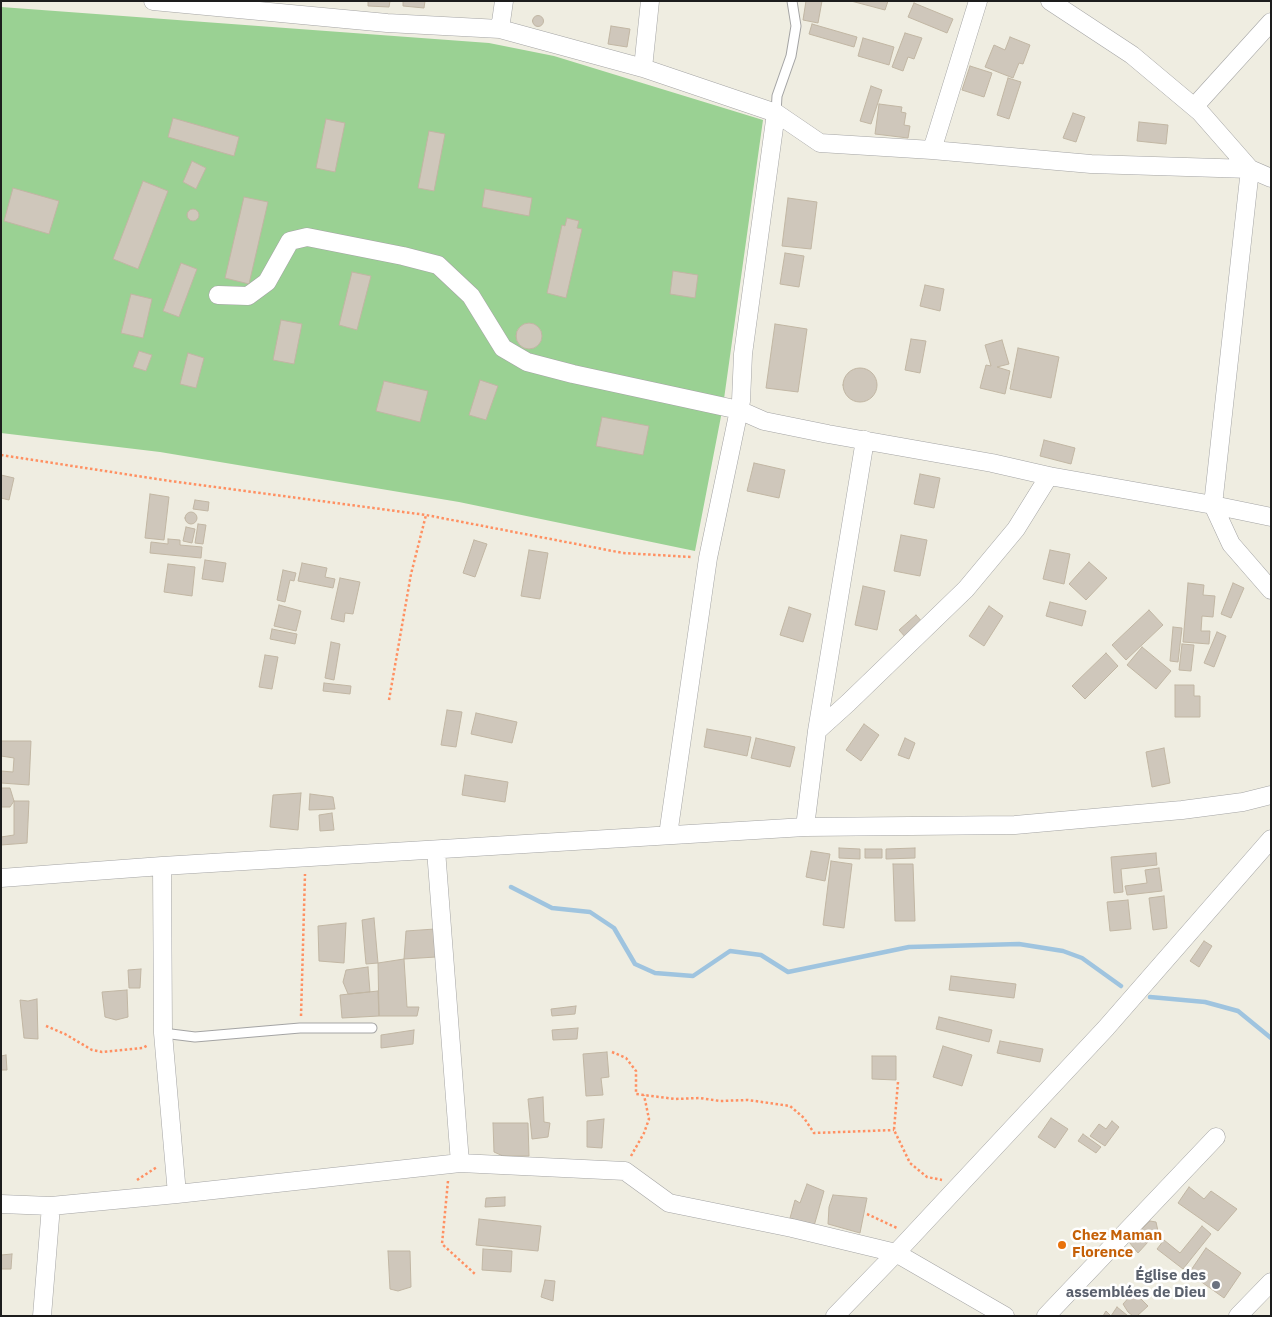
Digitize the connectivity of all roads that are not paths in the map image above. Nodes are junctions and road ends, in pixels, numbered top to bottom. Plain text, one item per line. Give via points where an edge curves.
1 (153, 1) edge
2 (504, 1) edge
3 (650, 1) edge
4 (792, 1) edge
5 (978, 1) edge
6 (1050, 1) edge
7 (213, 4) edge
8 (1271, 22) edge
9 (500, 29) junction
10 (643, 68) junction
11 (1194, 107) junction
12 (776, 113) junction
13 (932, 150) junction
14 (1250, 169) junction
15 (1271, 178) edge
16 (218, 295) dead end
17 (739, 410) junction
18 (864, 440) junction
19 (1049, 476) junction
20 (1212, 505) junction
21 (1271, 517) edge
22 (1271, 590) edge
23 (817, 731) junction
24 (1271, 795) edge
25 (805, 827) junction
26 (668, 835) junction
27 (1271, 840) edge
28 (436, 850) junction
29 (162, 866) junction
30 (1, 878) edge
31 (372, 1028) dead end
32 (163, 1033) junction
33 (1216, 1137) dead end
34 (455, 1164) junction
35 (176, 1194) junction
36 (1, 1204) edge
37 (51, 1206) junction
38 (896, 1253) junction
39 (1271, 1282) edge
40 (42, 1316) edge
41 (835, 1316) edge
42 (1005, 1316) edge
43 (1046, 1316) edge
44 (1238, 1316) edge

1 - 7 street
2 - 9 street
3 - 10 street
4 - 12 lane via 796,26 791,56 777,96
5 - 13 street
6 - 11 street via 1132,55
7 - 9 street via 387,23
8 - 11 street
9 - 10 street
10 - 12 street
11 - 14 street
12 - 13 street via 820,143
12 - 17 street via 743,354
13 - 14 street via 1091,164
14 - 15 street
14 - 20 street
16 - 17 street via 248,296 267,282 290,241 307,237 403,256 438,265 471,296 503,348 527,362
17 - 18 street via 764,421
17 - 26 street via 708,558
18 - 19 street
18 - 23 street
19 - 20 street
19 - 23 street via 1016,529 966,589
20 - 21 street
20 - 22 street via 1231,544
23 - 25 street
24 - 25 street via 1182,810 1015,825
25 - 26 street
26 - 28 street
27 - 38 street via 1106,1028
28 - 29 street
28 - 34 street
29 - 30 street
29 - 32 street
31 - 32 lane via 300,1028 195,1037
32 - 35 street
33 - 43 street
34 - 35 street
34 - 38 street via 625,1171 669,1203
35 - 37 street
36 - 37 street
37 - 40 street
38 - 41 street
38 - 42 street
39 - 44 street

